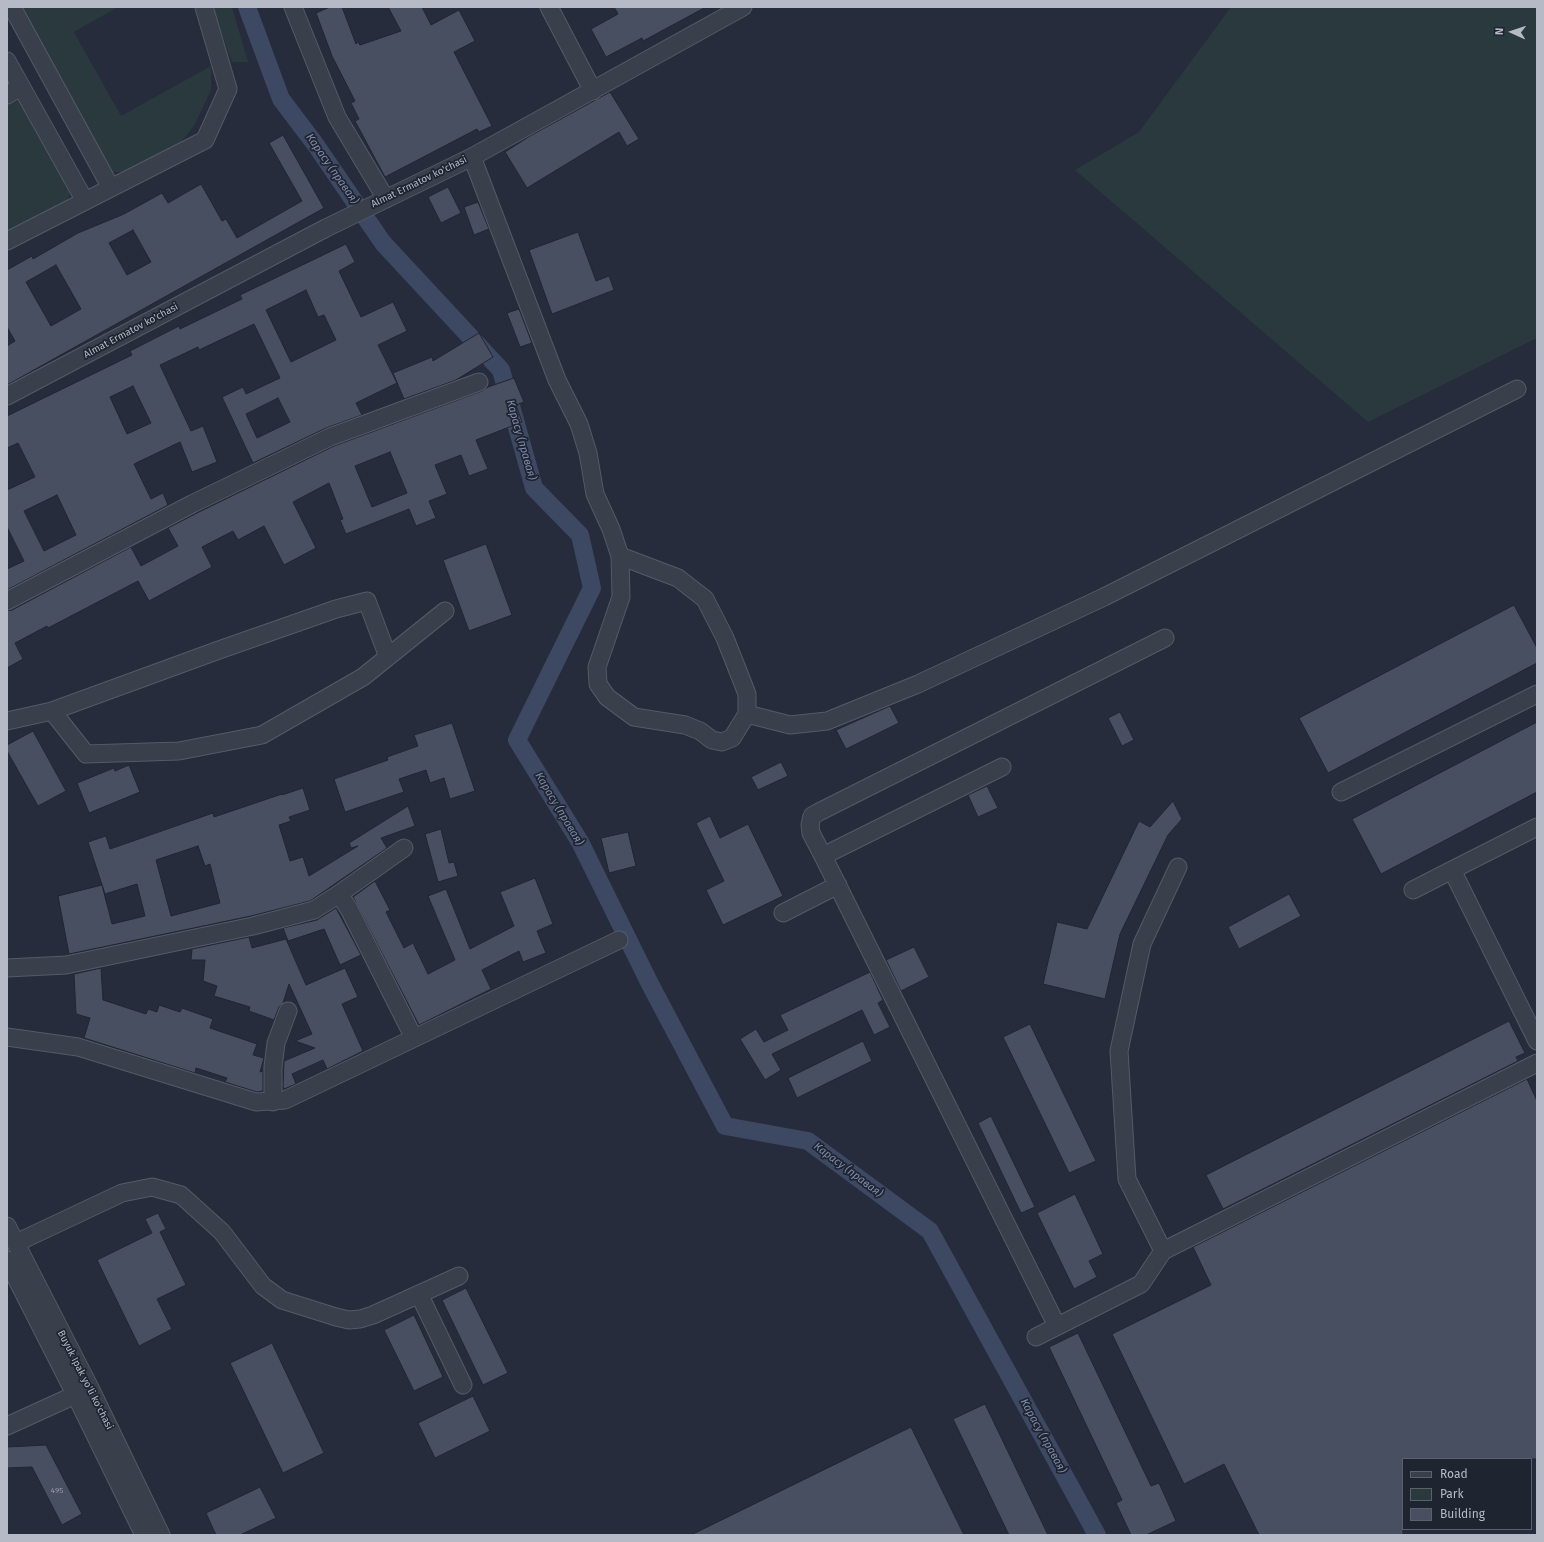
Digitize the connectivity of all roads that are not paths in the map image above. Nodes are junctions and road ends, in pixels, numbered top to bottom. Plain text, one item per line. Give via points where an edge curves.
1 (12, 7) edge
2 (204, 7) edge
3 (293, 7) edge
4 (549, 7) edge
5 (743, 7) edge
6 (7, 61) edge
7 (14, 91) edge
8 (593, 91) junction
9 (472, 157) junction
10 (111, 188) junction
11 (383, 200) junction
12 (85, 201) junction
13 (7, 241) edge
14 (479, 382) dead end
15 (1517, 389) dead end
16 (7, 396) edge
17 (620, 556) junction
18 (7, 601) edge
19 (445, 611) dead end
20 (1165, 638) dead end
21 (388, 657) junction
22 (1537, 694) edge
23 (52, 711) junction
24 (747, 714) junction
25 (7, 721) edge
26 (1002, 767) dead end
27 (1341, 792) dead end
28 (1537, 828) edge
29 (404, 848) dead end
30 (823, 856) junction
31 (1178, 867) dead end
32 (1452, 870) junction
33 (838, 885) junction
34 (1413, 890) dead end
35 (339, 894) junction
36 (783, 913) dead end
37 (619, 940) dead end
38 (7, 968) edge
39 (288, 1011) dead end
40 (7, 1037) edge
41 (414, 1038) junction
42 (1537, 1041) edge
43 (1537, 1063) edge
44 (273, 1102) junction
45 (7, 1226) edge
46 (16, 1243) junction
47 (1163, 1250) junction
48 (7, 1260) edge
49 (459, 1276) dead end
50 (419, 1294) junction
51 (1057, 1326) junction
52 (1036, 1337) dead end
53 (463, 1385) dead end
54 (83, 1391) junction
55 (7, 1426) edge
56 (144, 1535) edge
57 (161, 1535) edge

1 - 10 street
2 - 10 street via 228,90 205,140
3 - 11 street via 337,117
4 - 8 street
5 - 8 street, Almat Ermatov ko'chasi
6 - 7 street
7 - 12 street
8 - 9 street, Almat Ermatov ko'chasi
9 - 11 street, Almat Ermatov ko'chasi
9 - 17 street via 557,380 579,424 588,453 595,494 612,529
10 - 12 street
11 - 16 street, Almat Ermatov ko'chasi
12 - 13 street
14 - 18 street via 330,436 192,504
15 - 24 street via 1104,597 918,684 828,721 790,725
17 - 24 street via 678,578 705,599 725,638 747,694
17 - 24 street via 621,597 597,667 598,684 607,697 634,717 685,725 700,731 712,740 722,742 732,738
19 - 21 street
20 - 30 street via 818,812 812,816 810,825 811,833
21 - 23 street via 363,677 262,735 179,751 86,754
21 - 23 street via 367,601 336,609
22 - 27 street
23 - 25 street
26 - 30 street
28 - 32 street
29 - 35 street
30 - 33 street
31 - 47 street via 1142,944 1119,1051 1128,1179
32 - 34 street
32 - 42 street
33 - 36 street
33 - 51 street
35 - 38 street via 314,910 253,926 66,965
35 - 41 street
37 - 41 street
39 - 44 street via 276,1043
40 - 44 street via 78,1047 256,1102
41 - 44 street via 285,1100
43 - 47 street
45 - 46 street, Buyuk Ipak yo'li ko'chasi
46 - 50 street via 122,1193 152,1187 181,1196 222,1232 263,1286 282,1300 349,1320 373,1315
46 - 54 street, Buyuk Ipak yo'li ko'chasi
47 - 51 street via 1141,1284
48 - 54 street, Buyuk Ipak yo'li ko'chasi
49 - 50 street
50 - 53 street
51 - 52 street
54 - 55 street
54 - 56 street, Buyuk Ipak yo'li ko'chasi
54 - 57 street, Buyuk Ipak yo'li ko'chasi

